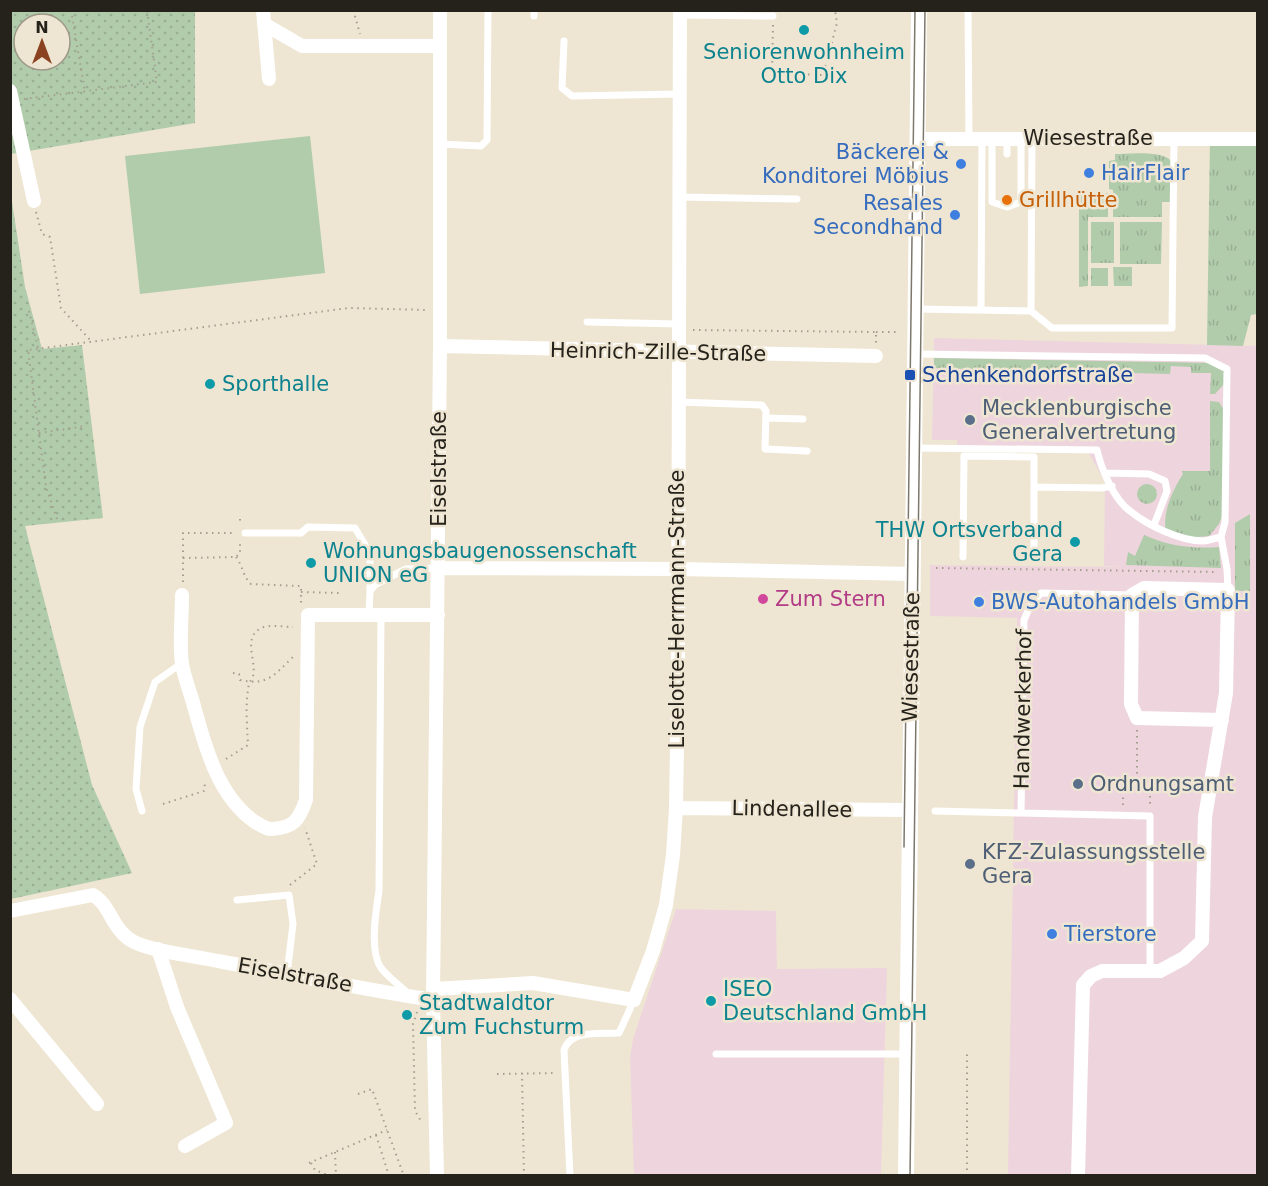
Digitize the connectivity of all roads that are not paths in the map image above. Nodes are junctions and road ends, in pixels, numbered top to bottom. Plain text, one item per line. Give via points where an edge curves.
1 (440, 10) edge
2 (488, 10) edge
3 (919, 10) edge
4 (968, 10) edge
5 (680, 13) edge
6 (773, 16) road end
7 (264, 17) edge
8 (564, 42) dead end
9 (440, 46) junction
10 (269, 79) dead end
11 (680, 94) junction
12 (11, 96) edge
13 (1174, 138) junction
14 (918, 139) junction
15 (981, 139) junction
16 (1020, 139) junction
17 (1257, 140) edge
18 (440, 144) junction
19 (1007, 154) dead end
20 (680, 197) junction
21 (797, 199) dead end
22 (33, 201) road end
23 (916, 309) junction
24 (981, 310) junction
25 (1030, 311) junction
26 (587, 322) dead end
27 (679, 327) junction
28 (440, 346) junction
29 (678, 352) junction
30 (915, 354) junction
31 (876, 356) road end
32 (678, 402) junction
33 (766, 418) junction
34 (803, 419) dead end
35 (914, 448) junction
36 (807, 451) dead end
37 (1105, 473) junction
38 (1112, 486) junction
39 (1034, 488) junction
40 (1154, 525) junction
41 (243, 533) road end
42 (1221, 537) junction
43 (1034, 556) dead end
44 (963, 557) dead end
45 (438, 568) junction
46 (678, 569) junction
47 (912, 574) junction
48 (1228, 590) junction
49 (370, 591) junction
50 (182, 595) road end
51 (1132, 595) junction
52 (375, 614) junction
53 (438, 615) junction
54 (182, 663) junction
55 (1222, 720) junction
56 (676, 808) junction
57 (909, 810) junction
58 (142, 811) dead end
59 (935, 811) dead end
60 (1021, 813) junction
61 (237, 900) dead end
62 (10, 911) edge
63 (158, 949) junction
64 (1150, 971) junction
65 (287, 974) junction
66 (425, 996) junction
67 (10, 999) edge
68 (634, 1000) junction
69 (716, 1054) dead end
70 (907, 1054) junction
71 (97, 1104) dead end
72 (185, 1146) dead end
73 (437, 1176) edge
74 (570, 1176) edge
75 (906, 1176) edge
76 (1078, 1176) edge

1 - 9 street, Eiselstraße
2 - 18 lane via 487,140 481,146
3 - 14 street, Wiesestraße
4 - 15 lane
5 - 6 lane
5 - 11 street, Liselotte-Herrmann-Straße
7 - 9 street via 302,46
7 - 10 street
8 - 11 lane via 562,88 572,96
9 - 18 street, Eiselstraße
11 - 20 street, Liselotte-Herrmann-Straße
12 - 22 street
13 - 16 street, Wiesestraße
13 - 17 street, Wiesestraße
13 - 25 lane via 1172,328 1052,328
14 - 15 street, Wiesestraße
14 - 23 street, Wiesestraße
15 - 16 street, Wiesestraße
15 - 16 lane via 992,202 1008,207 1021,202
15 - 24 lane
16 - 19 lane
16 - 25 lane
18 - 28 street, Eiselstraße
20 - 21 lane
20 - 27 street, Liselotte-Herrmann-Straße
23 - 24 lane
23 - 30 street, Wiesestraße
24 - 25 lane
26 - 27 lane
27 - 29 street, Liselotte-Herrmann-Straße
28 - 29 street, Heinrich-Zille-Straße
28 - 45 street, Eiselstraße
29 - 31 street, Heinrich-Zille-Straße
29 - 32 street, Liselotte-Herrmann-Straße
30 - 35 street, Wiesestraße
30 - 42 lane via 1205,358 1227,369 1225,522
32 - 33 lane via 759,404 764,405
32 - 46 street, Liselotte-Herrmann-Straße
33 - 34 lane
33 - 36 lane via 765,449
35 - 37 lane via 1097,450
35 - 47 street, Wiesestraße
37 - 38 lane
37 - 40 lane via 1149,474 1165,481 1167,491
38 - 39 lane
38 - 40 lane via 1128,511
39 - 43 lane
39 - 44 lane via 1034,457 964,456
40 - 42 lane via 1168,534 1202,541
41 - 49 lane via 301,533 308,527 355,528 370,553
42 - 48 lane
45 - 46 street
45 - 49 lane via 406,569
45 - 53 street, Eiselstraße
46 - 47 street
46 - 56 street, Liselotte-Herrmann-Straße
47 - 57 street, Wiesestraße
48 - 51 street, Handwerkerhof via 1144,588
48 - 55 street
49 - 52 lane
50 - 54 street
51 - 55 street via 1131,704 1137,718
51 - 60 lane, Handwerkerhof via 1041,593 1030,606 1023,627
52 - 53 street
52 - 54 street via 308,615 306,800 301,815 284,829 267,829 233,802 204,743
52 - 66 lane via 379,891 375,949 380,967
53 - 66 street, Eiselstraße
54 - 58 lane via 155,682 140,728 136,789
55 - 64 street via 1205,817 1202,940 1184,958 1160,971
56 - 57 street, Lindenallee
56 - 68 street, Liselotte-Herrmann-Straße via 666,904
57 - 70 street, Wiesestraße
59 - 60 lane, Handwerkerhof
60 - 64 lane, Handwerkerhof via 1153,816
61 - 65 lane via 289,895 293,924
62 - 63 street, Eiselstraße via 93,896 100,900 117,929 133,942
63 - 65 street, Eiselstraße
63 - 72 street via 177,1007 226,1123
64 - 76 street via 1102,971 1083,985
65 - 66 street, Eiselstraße
66 - 68 street via 533,983
66 - 73 street, Eiselstraße
67 - 71 street
68 - 74 lane via 619,1033 579,1036 566,1044
69 - 70 lane
70 - 75 street, Wiesestraße

